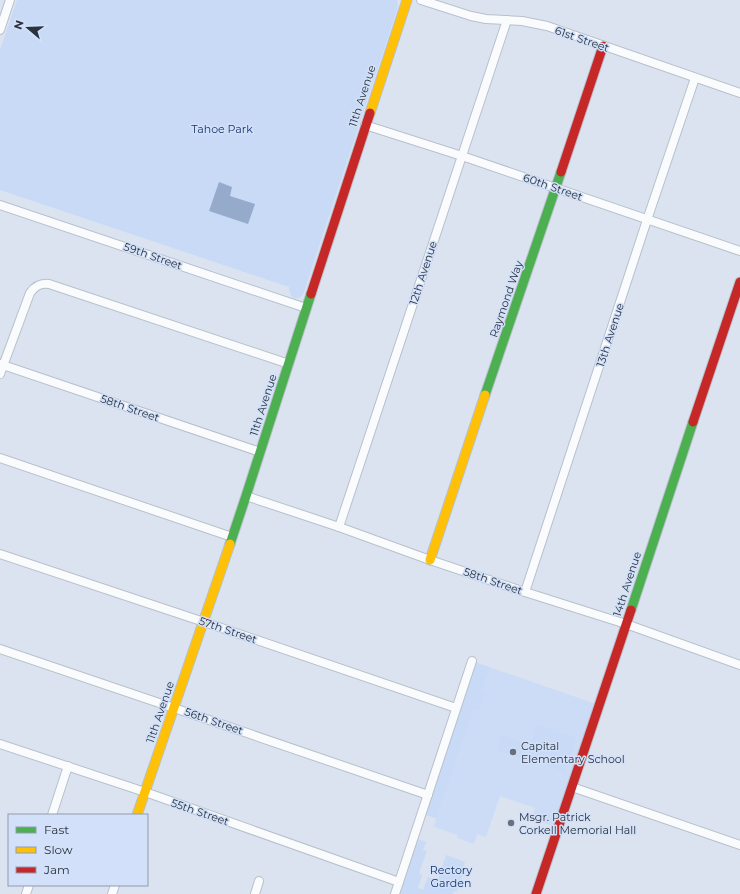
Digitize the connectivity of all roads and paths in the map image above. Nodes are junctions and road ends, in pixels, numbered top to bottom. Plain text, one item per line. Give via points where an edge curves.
1 (407, 0) edge
2 (421, 0) edge
3 (6, 2) edge
4 (507, 20) junction
5 (0, 30) edge
6 (603, 46) junction
7 (695, 78) junction
8 (740, 93) edge
9 (365, 125) junction
10 (462, 156) junction
11 (556, 188) junction
12 (0, 205) edge
13 (647, 220) junction
14 (740, 251) edge
15 (740, 282) edge
16 (306, 308) junction
17 (289, 364) junction
18 (2, 365) edge
19 (0, 374) edge
20 (260, 452) junction
21 (0, 458) edge
22 (246, 496) junction
23 (339, 527) junction
24 (232, 537) junction
25 (0, 554) edge
26 (430, 560) junction
27 (525, 592) junction
28 (204, 622) junction
29 (626, 624) junction
30 (0, 649) edge
31 (472, 662) dead end
32 (740, 665) edge
33 (174, 708) junction
34 (456, 708) junction
35 (0, 744) edge
36 (68, 766) junction
37 (572, 787) junction
38 (144, 792) junction
39 (428, 796) junction
40 (52, 814) edge
41 (137, 814) edge
42 (740, 845) edge
43 (259, 881) dead end
44 (399, 882) junction
45 (254, 894) edge
46 (395, 894) edge
47 (536, 894) edge

1 - 9 street, 11th Avenue
2 - 4 street, 61st Street via 471,16
3 - 5 street
4 - 6 street, 61st Street via 537,24
4 - 10 street, 12th Avenue
6 - 7 street, 61st Street
6 - 11 street, Raymond Way
7 - 8 street, 61st Street
7 - 13 street, 13th Avenue
9 - 10 street, 60th Street
9 - 16 street, 11th Avenue
10 - 11 street, 60th Street
10 - 23 street, 12th Avenue
11 - 13 street, 60th Street
11 - 26 street, Raymond Way
12 - 16 street, 59th Street
13 - 14 street, 60th Street
13 - 27 street, 13th Avenue
15 - 29 street, 14th Avenue
16 - 17 street, 11th Avenue
17 - 18 street via 45,283 39,284 30,293
17 - 20 street, 11th Avenue
18 - 19 street
18 - 20 street, 58th Street
20 - 22 street, 11th Avenue
21 - 24 street
22 - 23 street, 58th Street
22 - 24 street, 11th Avenue
23 - 26 street, 58th Street
24 - 28 street, 11th Avenue
25 - 28 street, 57th Street
26 - 27 street, 58th Street
27 - 29 street, 58th Street
28 - 33 street, 11th Avenue
28 - 34 street, 57th Street
29 - 32 street, 58th Street
29 - 37 street, 14th Avenue
30 - 33 street, 56th Street
31 - 34 street
33 - 38 street, 11th Avenue
33 - 39 street, 56th Street
34 - 39 street
35 - 36 street, 55th Street
36 - 38 street, 55th Street
36 - 40 street
37 - 42 street
37 - 47 street, 14th Avenue
38 - 41 street, 11th Avenue
38 - 44 street, 55th Street
39 - 44 street
43 - 45 street
44 - 46 street

